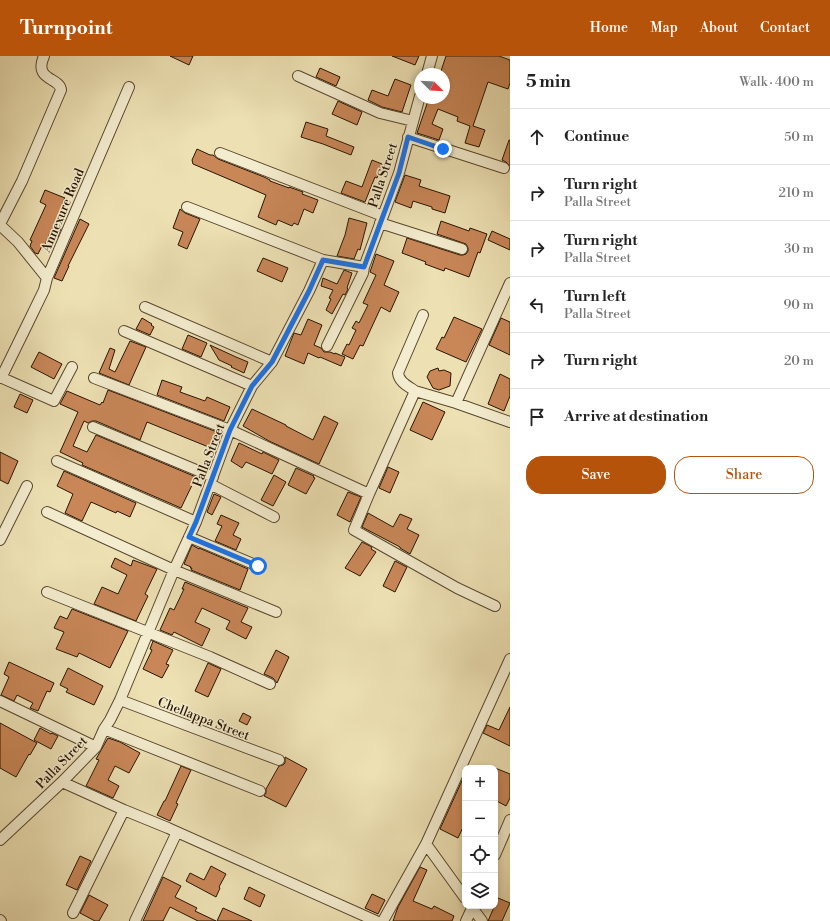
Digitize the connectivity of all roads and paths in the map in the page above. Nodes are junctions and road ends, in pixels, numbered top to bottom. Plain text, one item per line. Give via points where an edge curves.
1 (44, 56) edge
2 (432, 56) edge
3 (428, 68) edge
4 (298, 76) dead end
5 (129, 87) dead end
6 (418, 104) edge
7 (413, 122) junction
8 (408, 137) junction
9 (220, 153) dead end
10 (504, 168) dead end
11 (187, 207) dead end
12 (382, 220) junction
13 (0, 225) edge
14 (462, 249) dead end
15 (323, 260) junction
16 (364, 267) junction
17 (47, 278) junction
18 (510, 283) edge
19 (144, 307) dead end
20 (423, 315) dead end
21 (124, 331) dead end
22 (327, 346) dead end
23 (272, 362) junction
24 (72, 367) dead end
25 (1, 377) edge
26 (94, 378) dead end
27 (252, 386) junction
28 (415, 391) junction
29 (456, 403) junction
30 (510, 422) edge
31 (93, 427) dead end
32 (230, 430) junction
33 (57, 461) dead end
34 (212, 480) junction
35 (27, 486) dead end
36 (369, 494) junction
37 (47, 512) dead end
38 (274, 516) dead end
39 (196, 522) junction
40 (189, 537) junction
41 (0, 540) edge
42 (258, 566) dead end
43 (174, 570) junction
44 (47, 592) dead end
45 (495, 606) dead end
46 (276, 612) dead end
47 (148, 632) junction
48 (510, 659) edge
49 (270, 684) dead end
50 (0, 700) edge
51 (120, 700) junction
52 (104, 729) junction
53 (96, 747) junction
54 (279, 760) dead end
55 (62, 782) junction
56 (260, 792) dead end
57 (124, 810) junction
58 (510, 820) edge
59 (177, 832) junction
60 (0, 840) edge
61 (426, 844) junction
62 (498, 848) edge
63 (462, 894) edge
64 (471, 909) edge
65 (473, 909) edge
66 (73, 914) dead end
67 (135, 921) edge
68 (376, 921) edge
69 (382, 921) edge
70 (466, 921) edge
71 (482, 921) edge

1 - 13 street via 41,67 43,73 61,86 61,90
2 - 3 street
4 - 7 street via 380,113
5 - 17 street, Annexure Road
6 - 7 street, Palla Street
7 - 8 street, Palla Street
8 - 10 street
8 - 12 street, Palla Street via 399,173
9 - 12 street
11 - 15 street
12 - 14 street
12 - 16 street, Palla Street
13 - 17 street, Annexure Road via 18,242
15 - 16 street
15 - 23 street, Palla Street
16 - 22 street, Palla Street
17 - 25 street via 44,290
18 - 29 street
19 - 23 street
20 - 28 street via 398,373 403,383
21 - 27 street
23 - 27 street, Palla Street
24 - 25 street via 54,401
26 - 32 street
27 - 32 street, Palla Street
28 - 29 street
28 - 36 street
29 - 30 street
31 - 34 street
32 - 34 street, Palla Street
32 - 36 street
33 - 39 street
34 - 38 street
34 - 39 street, Palla Street
35 - 41 street
36 - 45 street via 354,530 457,588
37 - 43 street
39 - 40 street, Palla Street
40 - 42 street
40 - 43 street, Palla Street
43 - 46 street
43 - 47 street, Palla Street
44 - 47 street
47 - 49 street
47 - 51 street, Palla Street
48 - 61 street
50 - 53 street
51 - 52 street, Palla Street
51 - 54 street, Chellappa Street
52 - 53 street, Palla Street
52 - 56 street
53 - 55 street, Palla Street
55 - 57 street
55 - 60 street, Palla Street
57 - 59 street
57 - 66 street
58 - 62 street
59 - 67 street
59 - 68 street
61 - 63 street
61 - 69 street
64 - 70 street
65 - 71 street

